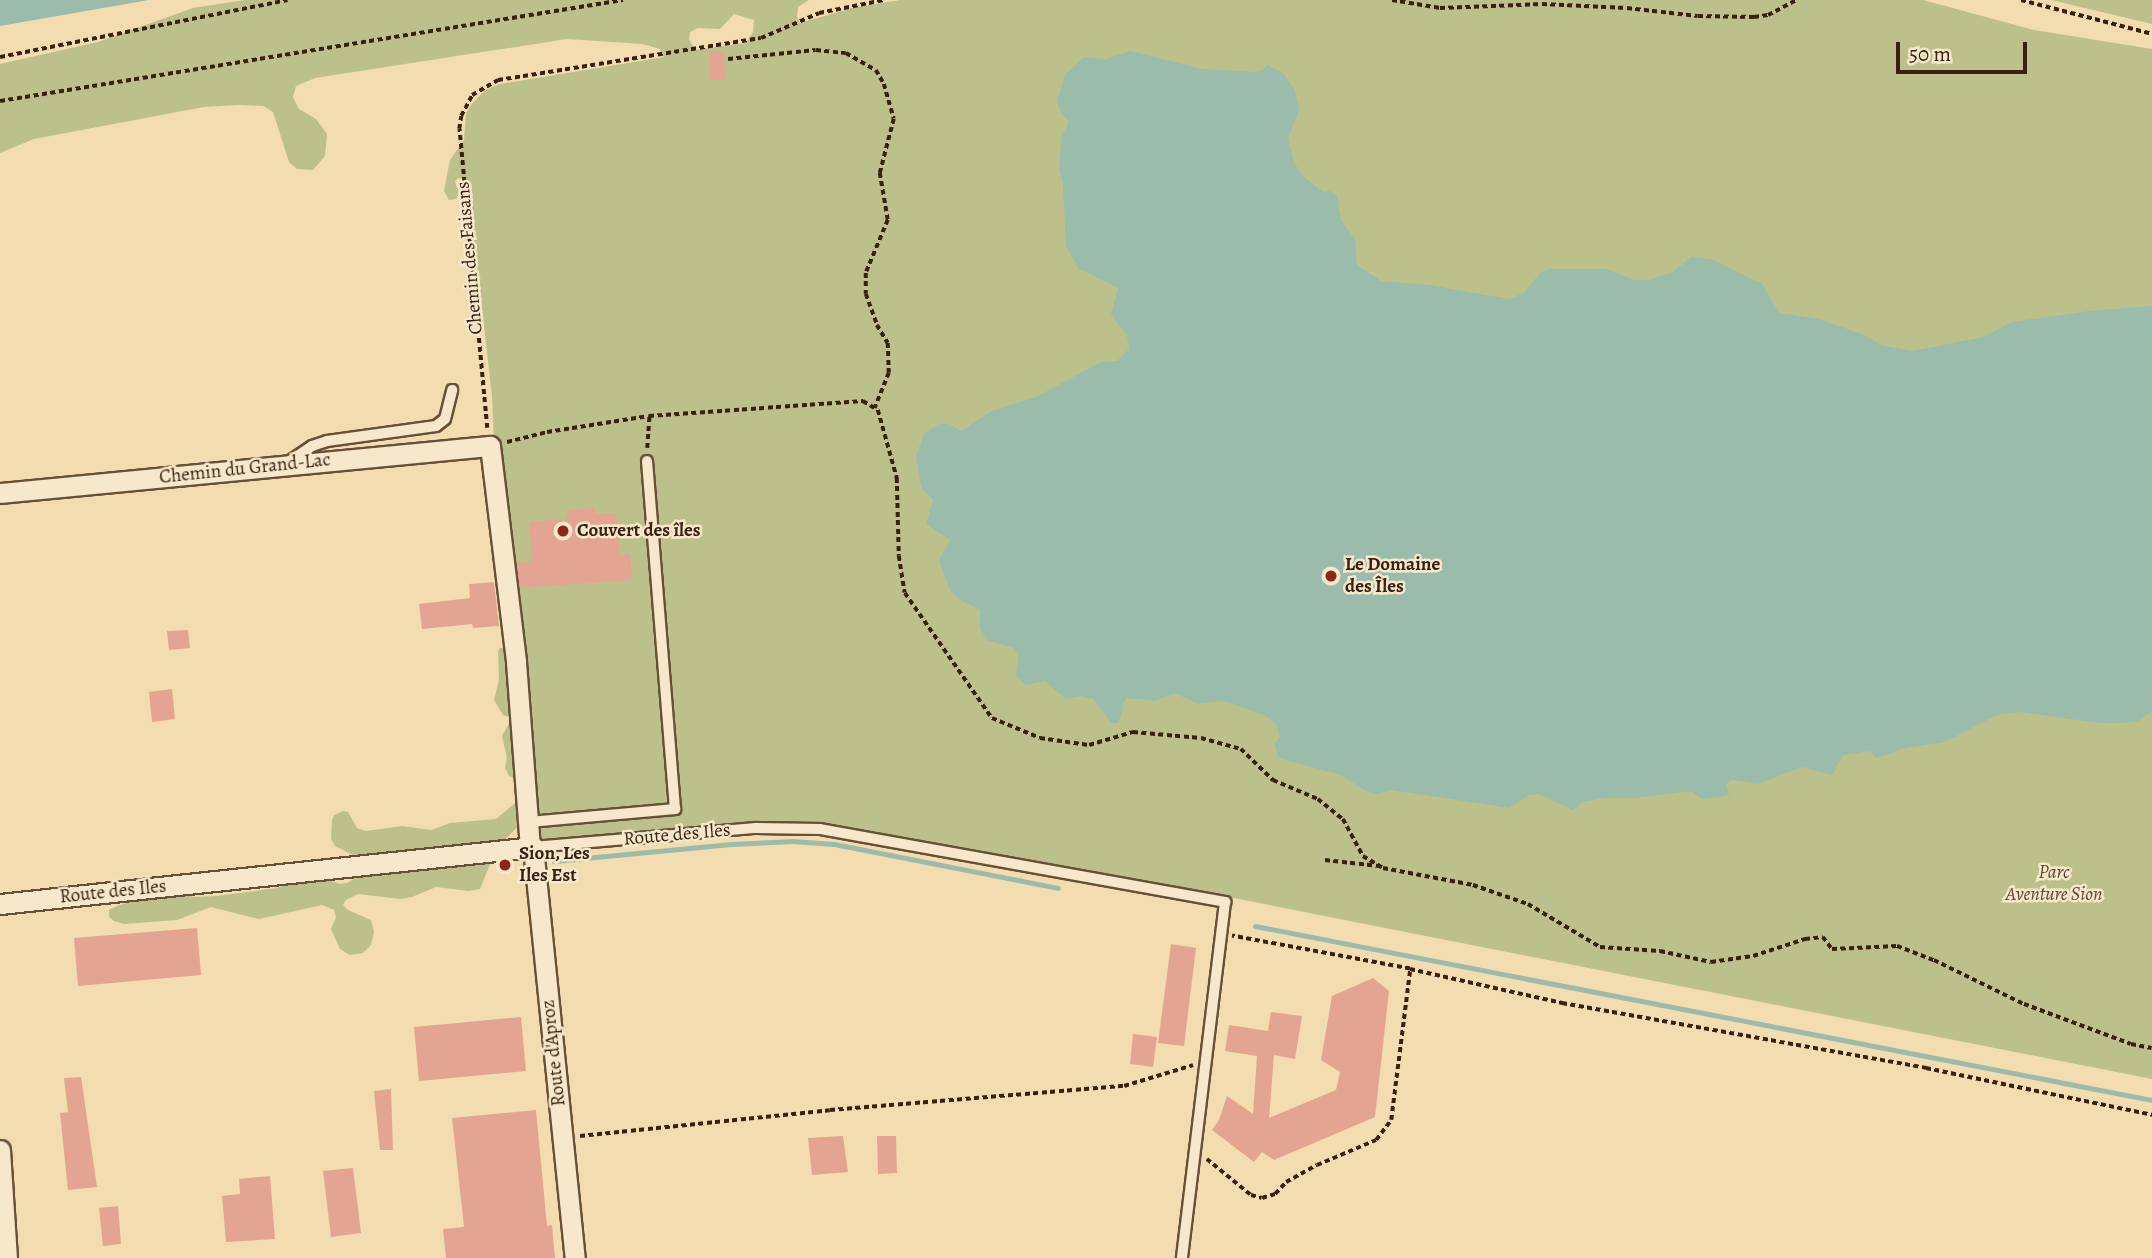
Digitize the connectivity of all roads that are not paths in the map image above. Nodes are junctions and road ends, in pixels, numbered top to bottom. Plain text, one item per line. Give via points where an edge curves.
1 (452, 390) dead end
2 (647, 461) road end
3 (284, 465) junction
4 (0, 494) edge
5 (529, 822) junction
6 (532, 847) junction
7 (0, 904) edge
8 (0, 1150) edge
9 (2, 1198) edge
10 (7, 1258) edge
11 (575, 1258) edge
12 (1182, 1258) edge

1 - 3 lane via 448,412 436,426 327,442 312,446
2 - 5 lane via 675,809
3 - 4 street, Chemin du Grand-Lac
3 - 5 street, Chemin du Grand-Lac via 489,446 516,662
5 - 6 street
6 - 7 street, Route des Iles
6 - 11 street, Route d'Aproz
6 - 12 lane, Route des Iles via 756,828 820,829 1225,902
8 - 9 street
9 - 10 street

